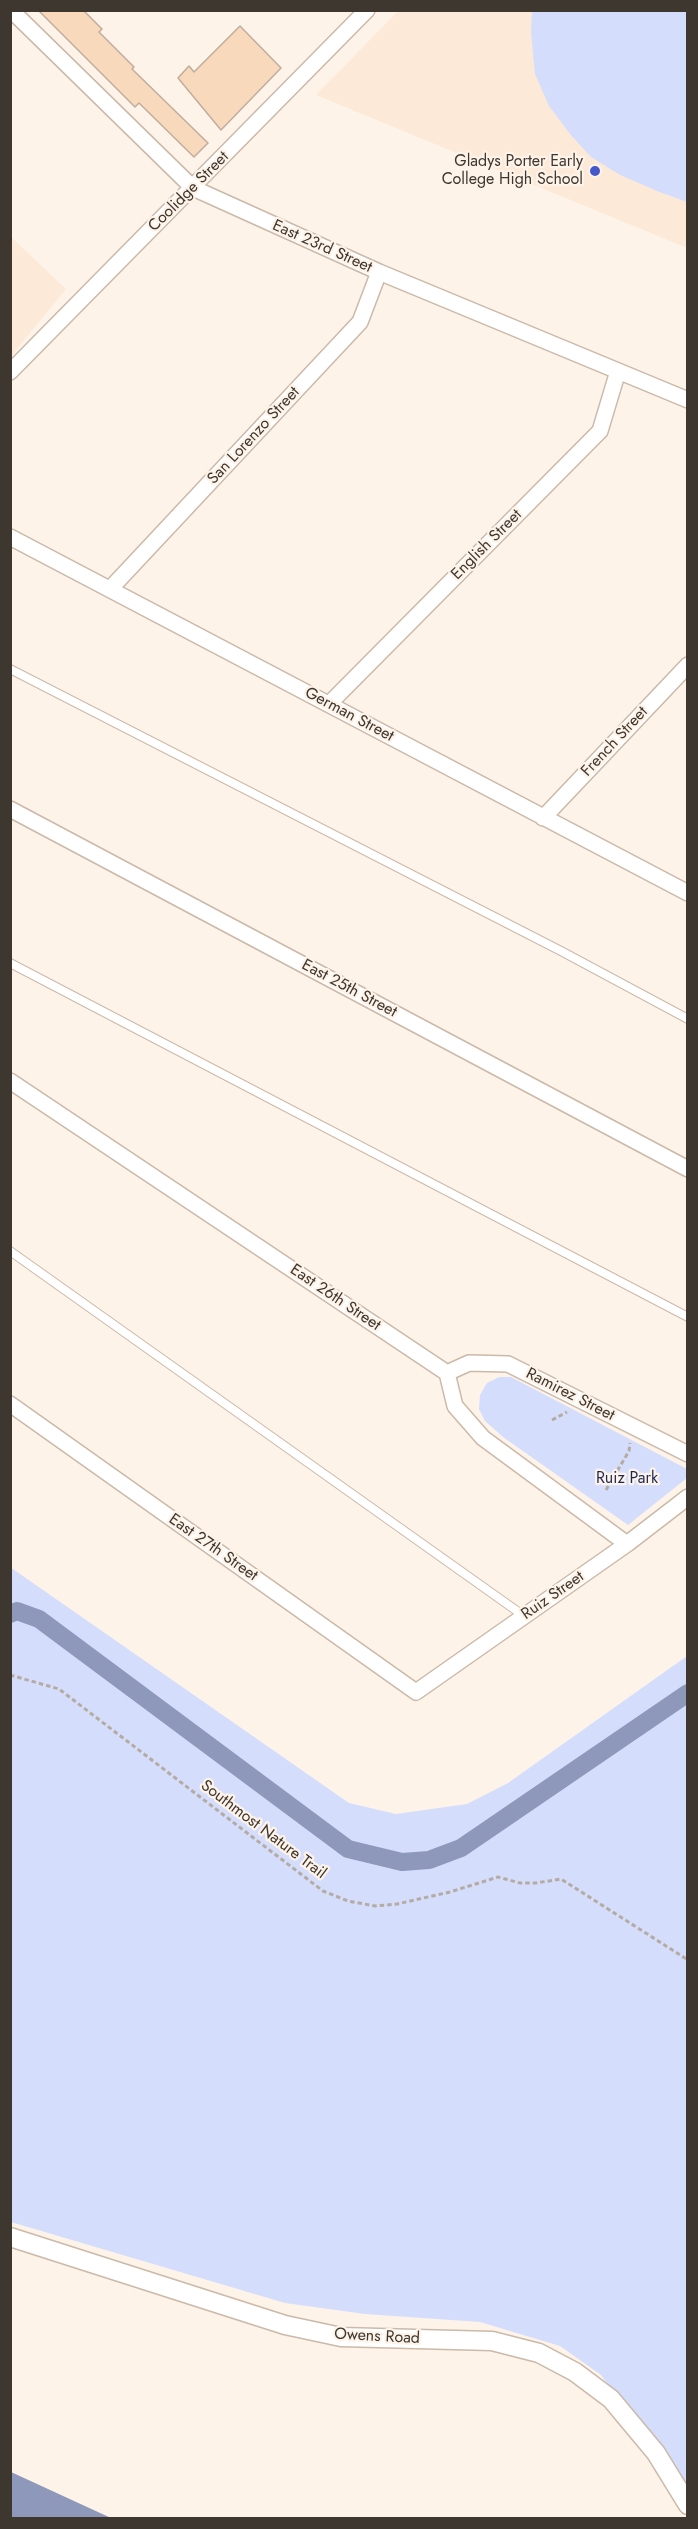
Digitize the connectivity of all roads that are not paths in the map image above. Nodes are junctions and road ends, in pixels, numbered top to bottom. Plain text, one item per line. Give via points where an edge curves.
1 (11, 10) edge
2 (367, 10) edge
3 (193, 189) junction
4 (379, 272) junction
5 (618, 371) junction
6 (10, 372) edge
7 (687, 400) edge
8 (10, 537) edge
9 (111, 588) junction
10 (687, 665) edge
11 (10, 669) edge
12 (329, 704) junction
13 (10, 809) edge
14 (543, 818) junction
15 (687, 893) edge
16 (10, 963) edge
17 (687, 1019) edge
18 (10, 1081) edge
19 (687, 1168) edge
20 (10, 1251) edge
21 (687, 1317) edge
22 (447, 1373) junction
23 (10, 1404) edge
24 (687, 1454) edge
25 (687, 1497) edge
26 (627, 1544) junction
27 (524, 1616) junction
28 (416, 1692) joint
29 (10, 2237) edge
30 (687, 2505) edge

1 - 3 street, East 23rd Street
2 - 3 street, Coolidge Street
3 - 4 street, East 23rd Street
3 - 6 street, Coolidge Street
4 - 5 street, East 23rd Street
4 - 9 street, San Lorenzo Street via 360,322
5 - 7 street, East 23rd Street
5 - 12 street, English Street via 600,431
8 - 9 street, German Street
9 - 12 street, German Street
10 - 14 street, French Street
11 - 17 lane
12 - 14 street, German Street
13 - 19 street, East 25th Street
14 - 15 street, German Street
16 - 21 lane
18 - 22 street, East 26th Street
20 - 27 lane
22 - 24 street, Ramirez Street via 469,1363 508,1364
22 - 26 street via 455,1406 483,1438
23 - 28 street, East 27th Street
25 - 26 street, Ruiz Street
26 - 27 street, Ruiz Street
27 - 28 street, Ruiz Street
29 - 30 street, Owens Road via 285,2325 341,2337 492,2341 539,2353 575,2372 611,2399 656,2452

